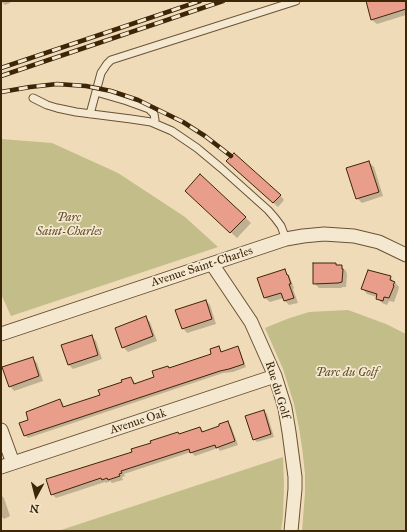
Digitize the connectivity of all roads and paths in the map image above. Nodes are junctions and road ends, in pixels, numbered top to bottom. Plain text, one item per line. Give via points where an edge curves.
1 (296, 1) edge
2 (96, 92) junction
3 (33, 98) dead end
4 (90, 114) junction
5 (154, 123) junction
6 (286, 239) junction
7 (406, 255) edge
8 (212, 264) junction
9 (1, 334) edge
10 (275, 376) junction
11 (1, 430) edge
12 (7, 465) edge
13 (291, 531) edge

1 - 2 lane via 110,60 101,73
2 - 4 lane
2 - 5 lane via 149,109 154,114
3 - 4 lane via 57,108
4 - 5 lane
5 - 6 lane via 183,137 221,168 275,218
6 - 7 street, Avenue Saint-Charles via 324,234 354,236 379,242
6 - 8 street, Avenue Saint-Charles
8 - 9 street, Avenue Saint-Charles
8 - 10 street, Rue du Golf via 251,322
10 - 12 street, Avenue Oak
10 - 13 street, Rue du Golf via 285,408 295,477
11 - 12 street

